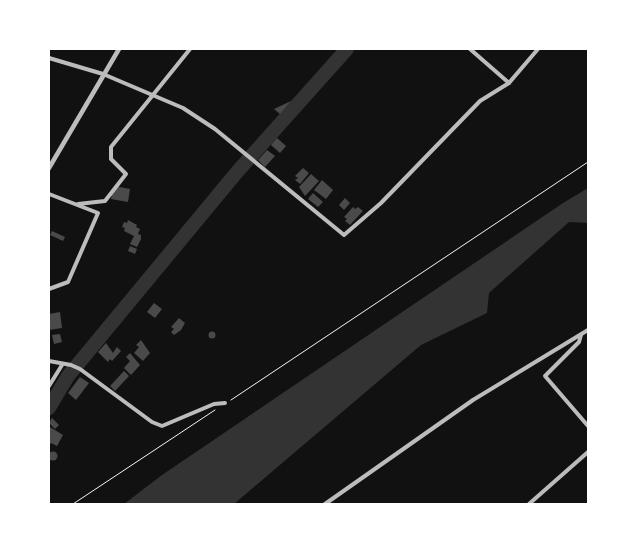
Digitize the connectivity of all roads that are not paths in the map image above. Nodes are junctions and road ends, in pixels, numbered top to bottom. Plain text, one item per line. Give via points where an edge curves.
1 (118, 49) edge
2 (190, 49) edge
3 (470, 49) edge
4 (538, 49) edge
5 (49, 58) edge
6 (103, 74) junction
7 (509, 83) junction
8 (152, 94) junction
9 (49, 168) edge
10 (49, 194) edge
11 (78, 204) junction
12 (49, 289) edge
13 (588, 330) edge
14 (581, 335) junction
15 (49, 361) edge
16 (62, 365) junction
17 (49, 386) edge
18 (225, 403) road end
19 (588, 426) edge
20 (588, 452) edge
21 (325, 504) edge
22 (529, 504) edge

1 - 6 street
2 - 8 street
3 - 7 street
4 - 7 street
5 - 6 street
6 - 8 street
6 - 9 street
7 - 8 street via 480,101 381,203 344,236 214,129 182,108
8 - 11 street via 111,147 112,159 126,174 105,201
10 - 11 street
11 - 12 street via 98,213 68,282
13 - 14 street
14 - 19 street via 579,342 545,376
14 - 21 street via 465,406
15 - 16 street
16 - 17 street
16 - 18 street via 80,369 162,426 214,404
20 - 22 street

